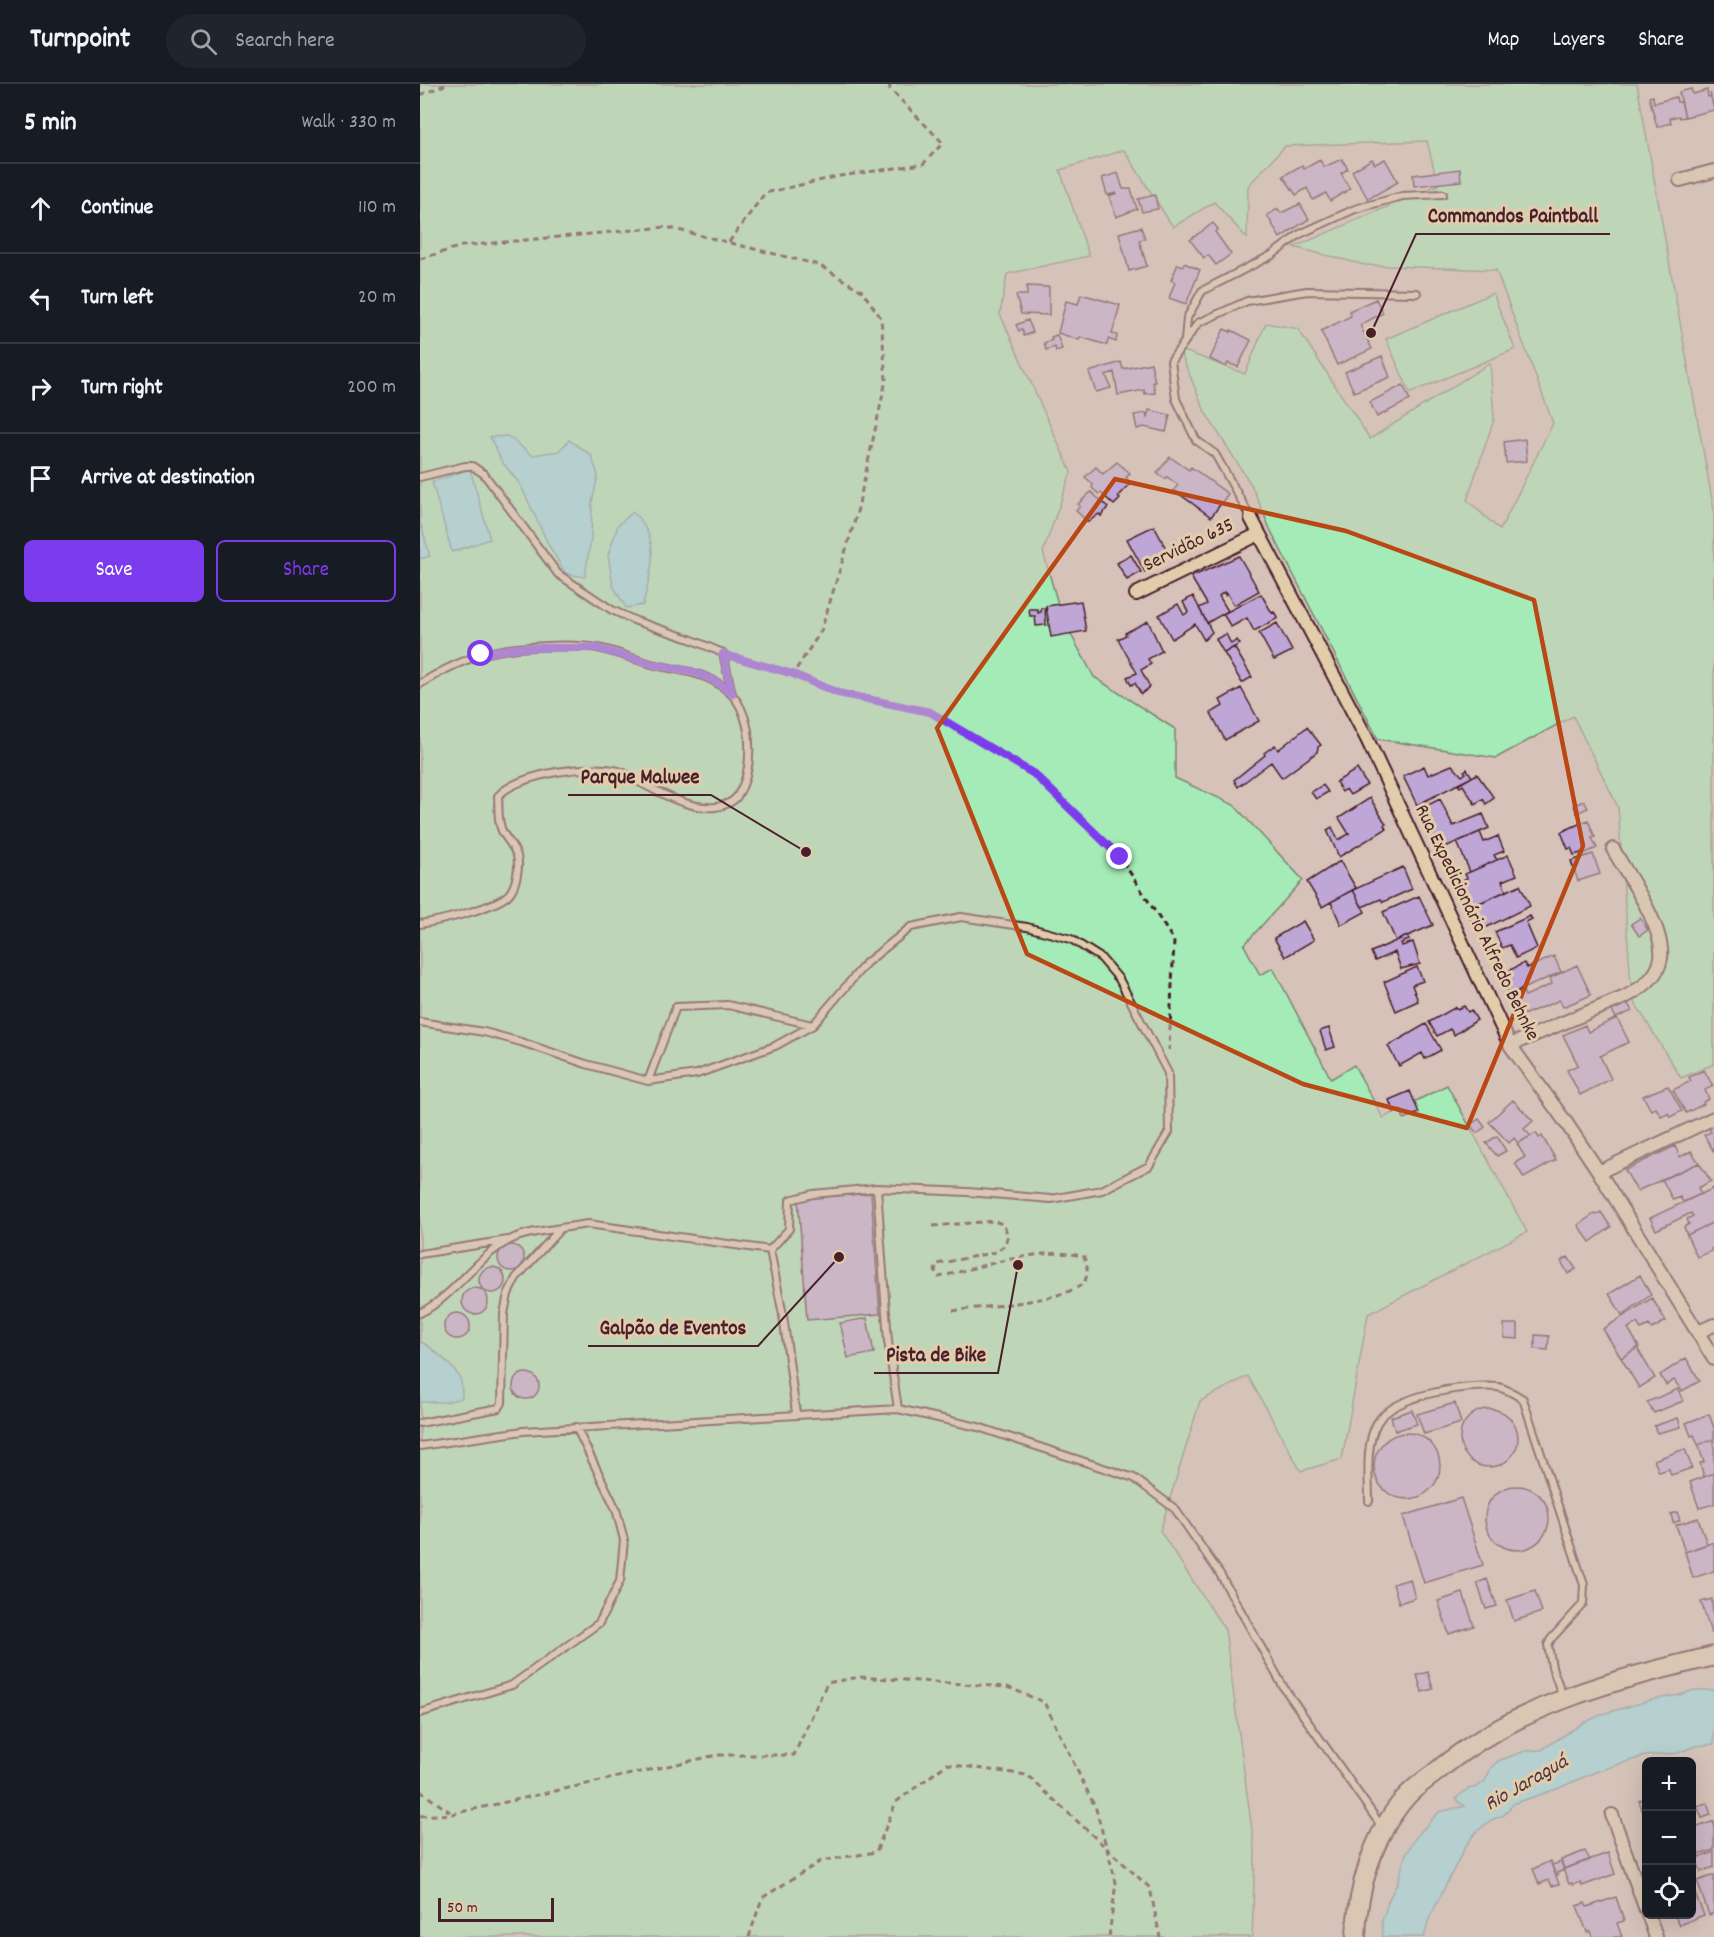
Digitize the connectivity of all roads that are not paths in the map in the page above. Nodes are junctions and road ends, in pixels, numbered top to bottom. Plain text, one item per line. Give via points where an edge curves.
1 (1714, 171) edge
2 (1680, 180) dead end
3 (1443, 194) dead end
4 (1417, 293) dead end
5 (1184, 342) junction
6 (420, 477) edge
7 (1251, 518) joint
8 (1258, 534) junction
9 (1136, 594) dead end
10 (420, 684) edge
11 (732, 694) junction
12 (1613, 849) dead end
13 (420, 924) edge
14 (420, 1022) edge
15 (813, 1025) junction
16 (1510, 1046) junction
17 (648, 1082) junction
18 (1714, 1118) edge
19 (1599, 1172) junction
20 (877, 1188) junction
21 (561, 1228) junction
22 (511, 1239) junction
23 (770, 1250) junction
24 (420, 1254) edge
25 (420, 1313) edge
26 (1714, 1325) edge
27 (1698, 1332) junction
28 (1714, 1359) edge
29 (898, 1409) junction
30 (796, 1413) junction
31 (420, 1423) edge
32 (576, 1427) junction
33 (420, 1446) edge
34 (1369, 1501) dead end
35 (1714, 1656) edge
36 (1563, 1698) junction
37 (420, 1713) edge
38 (1612, 1815) dead end
39 (1383, 1829) junction
40 (1642, 1898) edge
41 (1650, 1919) edge
42 (1356, 1937) edge
43 (1656, 1937) edge

1 - 2 street
3 - 5 lane via 1402,196 1355,209 1300,234 1272,255 1202,291 1187,318
4 - 5 lane via 1307,291 1247,301 1198,323
5 - 7 lane via 1171,361 1176,399 1196,440 1215,454
6 - 11 lane via 472,466 484,474 558,574 612,610 723,654
7 - 8 street, Rua Expedicionário Alfredo Behnke
8 - 9 street, Servidão 635
8 - 16 street, Rua Expedicionário Alfredo Behnke via 1367,739
10 - 11 lane via 481,654 516,648 596,648 691,671 716,681
11 - 13 lane via 749,737 750,758 737,798 723,806 702,808 672,799 619,771 563,770 523,780 498,796 501,831 518,860 514,887 507,897 472,912
12 - 16 street via 1648,910 1658,936 1661,958 1654,974 1642,988 1624,997
14 - 17 lane via 484,1032
15 - 17 lane via 775,1046 697,1074
15 - 17 lane via 728,1005 676,1007
15 - 20 lane via 866,963 911,927 961,917 1027,927 1071,939 1101,958 1119,979 1168,1073 1169,1132 1149,1166 1102,1190 1051,1199
16 - 19 street, Rua Expedicionário Alfredo Behnke
18 - 19 street
19 - 27 street, Rua Expedicionário Alfredo Behnke
20 - 23 lane via 790,1200 789,1229
20 - 29 lane via 888,1341
21 - 22 lane
21 - 23 lane via 588,1224
21 - 31 lane via 516,1278 508,1294 499,1408
22 - 24 lane
22 - 25 lane via 494,1250 444,1299
23 - 30 lane
26 - 27 street
27 - 28 street, Rua Expedicionário Alfredo Behnke
29 - 30 lane
29 - 39 lane via 978,1427 1134,1478 1175,1509 1220,1574 1284,1688
30 - 32 lane
32 - 33 lane via 491,1434
32 - 37 lane via 616,1509 624,1540 620,1581 599,1623 512,1685
34 - 36 lane via 1371,1436 1388,1411 1452,1389 1498,1387 1523,1399 1584,1585 1583,1604 1548,1645
35 - 36 main road
36 - 39 main road via 1500,1727 1456,1756 1405,1797
38 - 40 street
39 - 42 main road via 1360,1896
41 - 43 street

